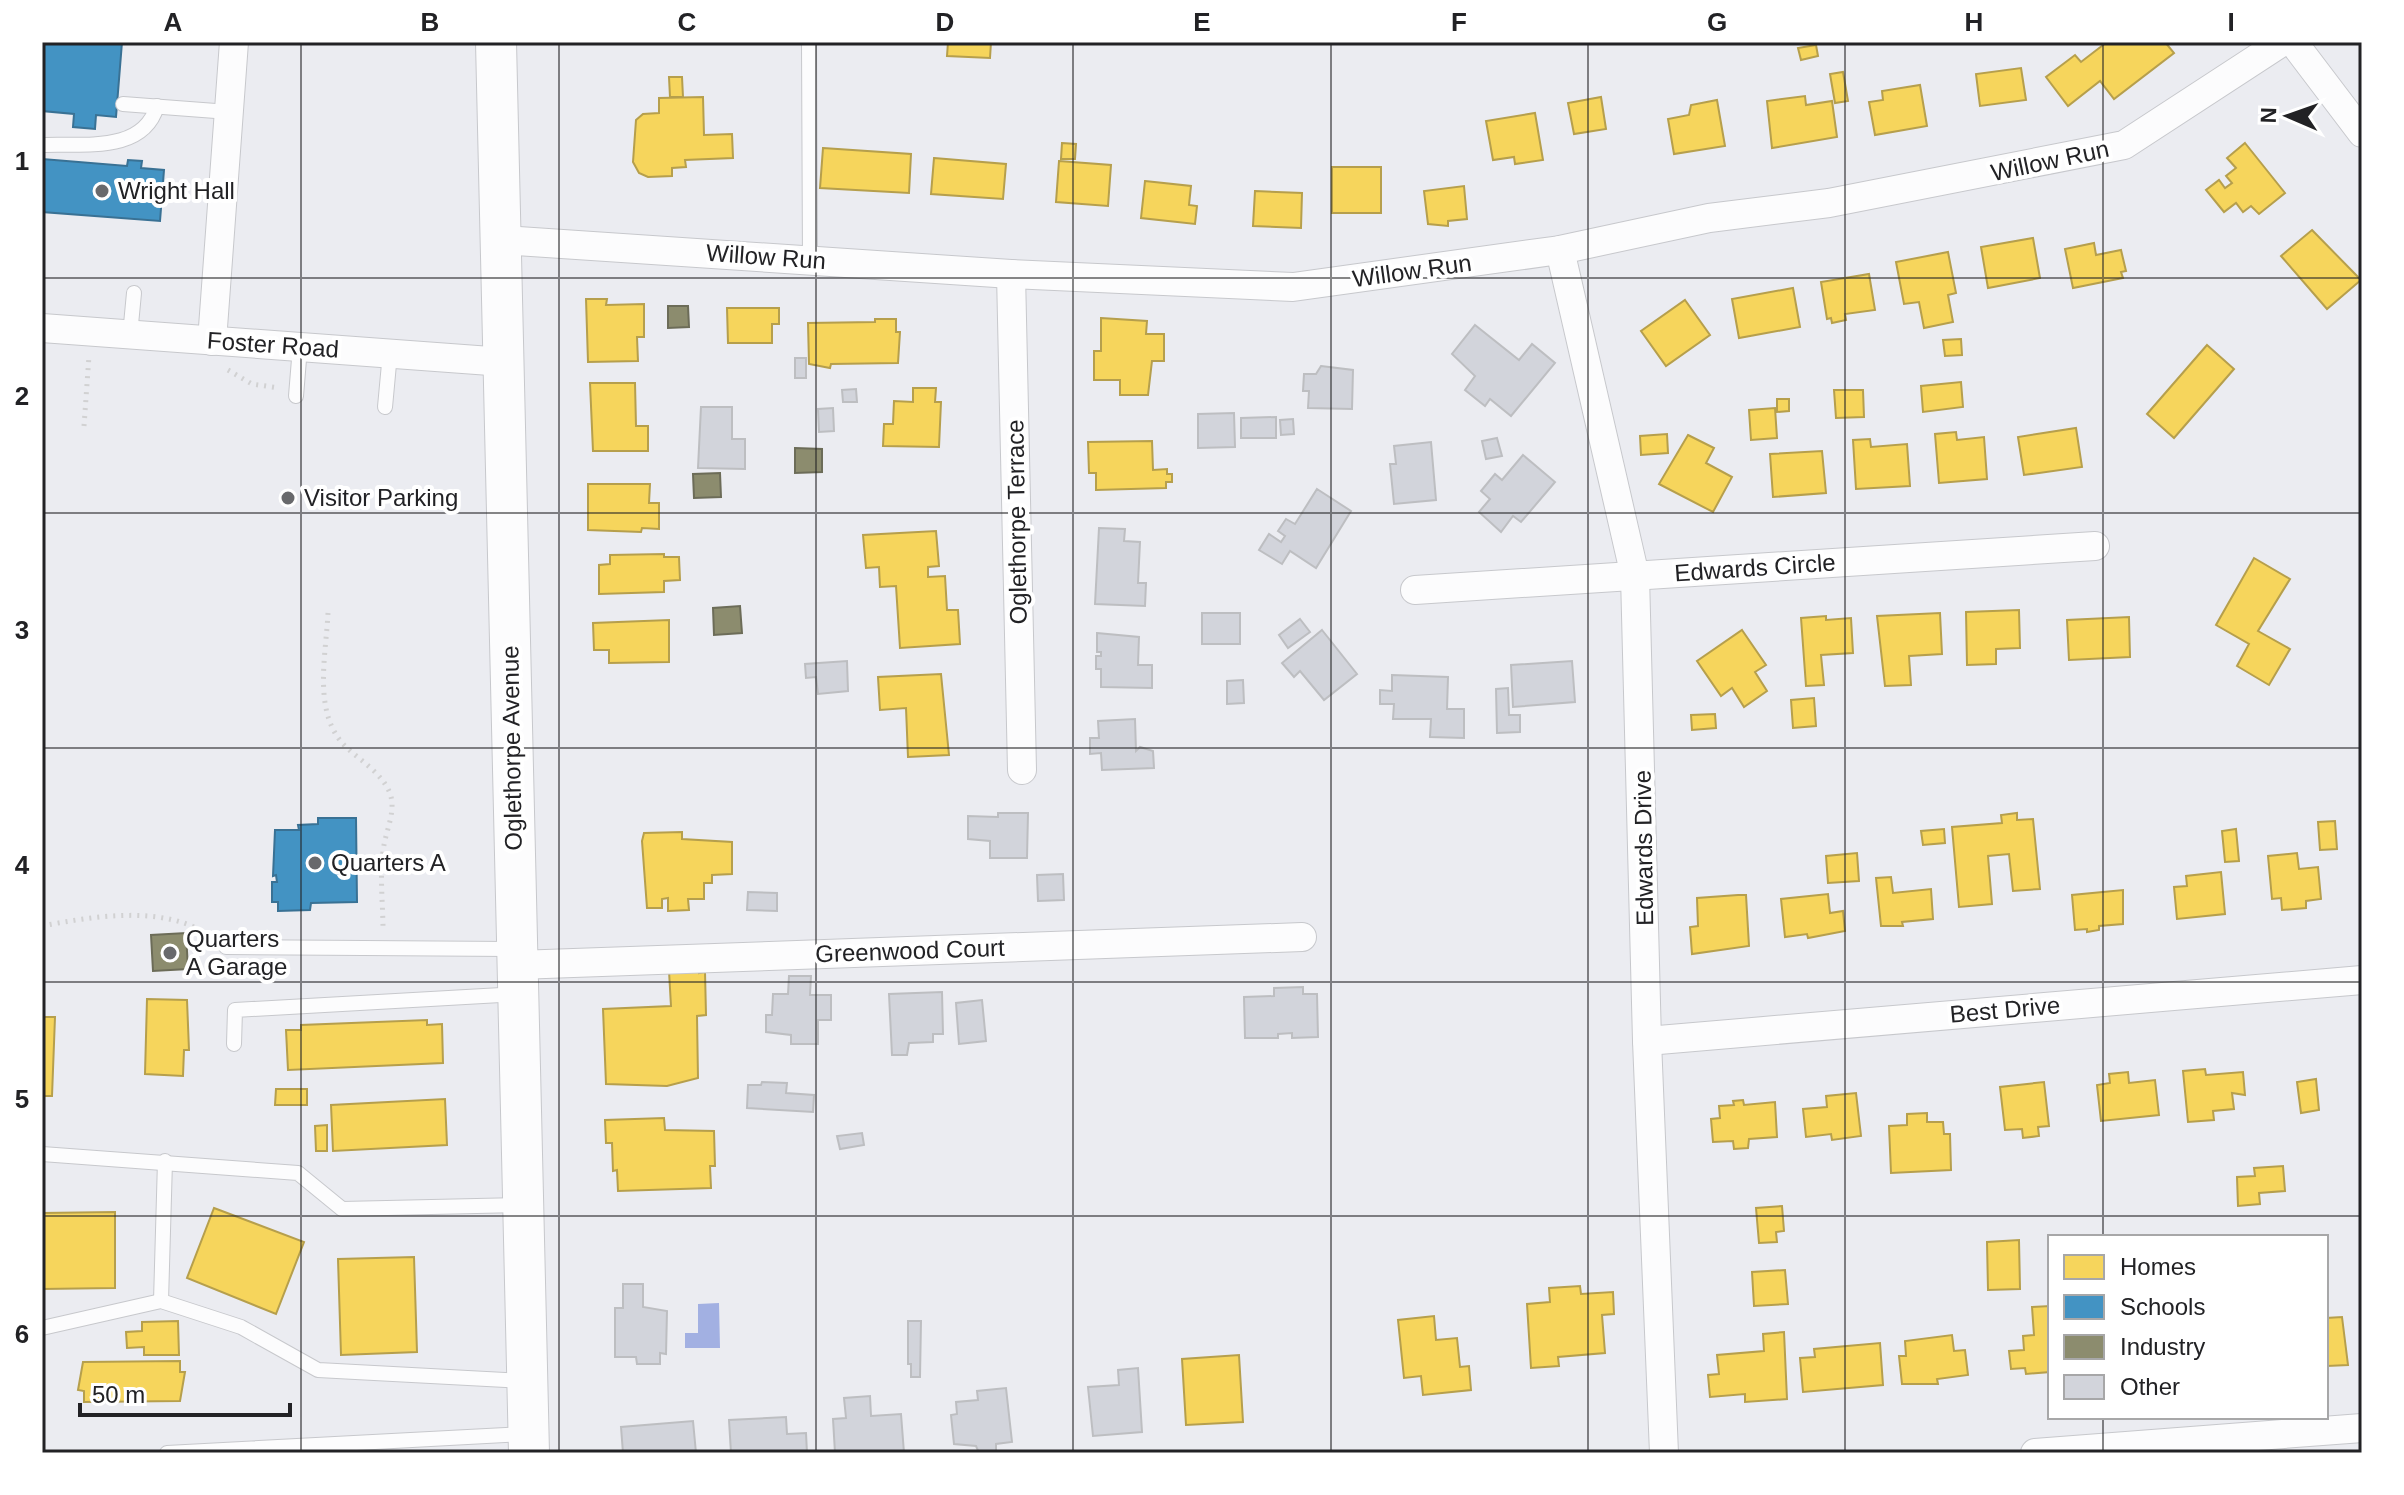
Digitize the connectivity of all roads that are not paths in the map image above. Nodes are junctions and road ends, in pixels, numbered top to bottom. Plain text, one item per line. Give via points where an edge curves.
1 (234, 42) edge
2 (496, 42) edge
3 (809, 42) edge
4 (2282, 42) edge
5 (2293, 42) edge
6 (123, 104) dead end
7 (157, 106) junction
8 (229, 112) junction
9 (2362, 133) edge
10 (42, 145) edge
11 (502, 240) junction
12 (1560, 250) junction
13 (810, 260) junction
14 (1011, 274) junction
15 (134, 293) dead end
16 (42, 328) edge
17 (130, 335) junction
18 (212, 341) junction
19 (300, 347) junction
20 (390, 353) junction
21 (504, 362) junction
22 (296, 396) dead end
23 (385, 407) dead end
24 (2095, 546) dead end
25 (1635, 576) junction
26 (1415, 590) dead end
27 (1022, 770) dead end
28 (1302, 937) dead end
29 (226, 947) road end
30 (517, 969) junction
31 (2362, 980) edge
32 (1647, 1041) junction
33 (234, 1044) dead end
34 (42, 1154) edge
35 (165, 1161) junction
36 (523, 1205) junction
37 (161, 1301) junction
38 (42, 1328) edge
39 (527, 1381) junction
40 (2362, 1428) edge
41 (472, 1436) junction
42 (529, 1443) edge
43 (167, 1453) edge
44 (473, 1453) edge
45 (1664, 1453) edge
46 (2035, 1453) edge

1 - 8 street
2 - 11 main road, Oglethorpe Avenue
3 - 13 lane
4 - 12 street, Willow Run via 2124,145 1829,203 1709,218
5 - 9 street
6 - 7 lane
7 - 8 lane
7 - 10 lane via 144,129 124,141
8 - 18 street
11 - 13 street, Willow Run
11 - 21 main road, Oglethorpe Avenue
12 - 14 street, Willow Run via 1293,287
12 - 25 street, Edwards Drive
13 - 14 street, Willow Run
14 - 27 street, Oglethorpe Terrace
15 - 17 lane
16 - 17 street, Foster Road
17 - 18 street, Foster Road
18 - 19 street, Foster Road
19 - 20 street, Foster Road
19 - 22 lane
20 - 21 street, Foster Road
20 - 23 lane
21 - 30 main road, Oglethorpe Avenue
24 - 25 street, Edwards Circle
25 - 26 street, Edwards Circle
25 - 32 street, Edwards Drive
28 - 30 street, Greenwood Court
29 - 30 lane via 382,948
30 - 33 lane via 235,1010
30 - 36 main road, Oglethorpe Avenue
31 - 32 street, Best Drive
32 - 45 street, Edwards Drive
34 - 35 lane
35 - 36 lane via 298,1173 342,1209
35 - 37 lane
36 - 39 main road, Oglethorpe Avenue
37 - 38 lane
37 - 39 lane via 241,1327 318,1370
39 - 42 main road, Oglethorpe Avenue
40 - 46 street
41 - 42 lane
41 - 43 lane
41 - 44 lane

